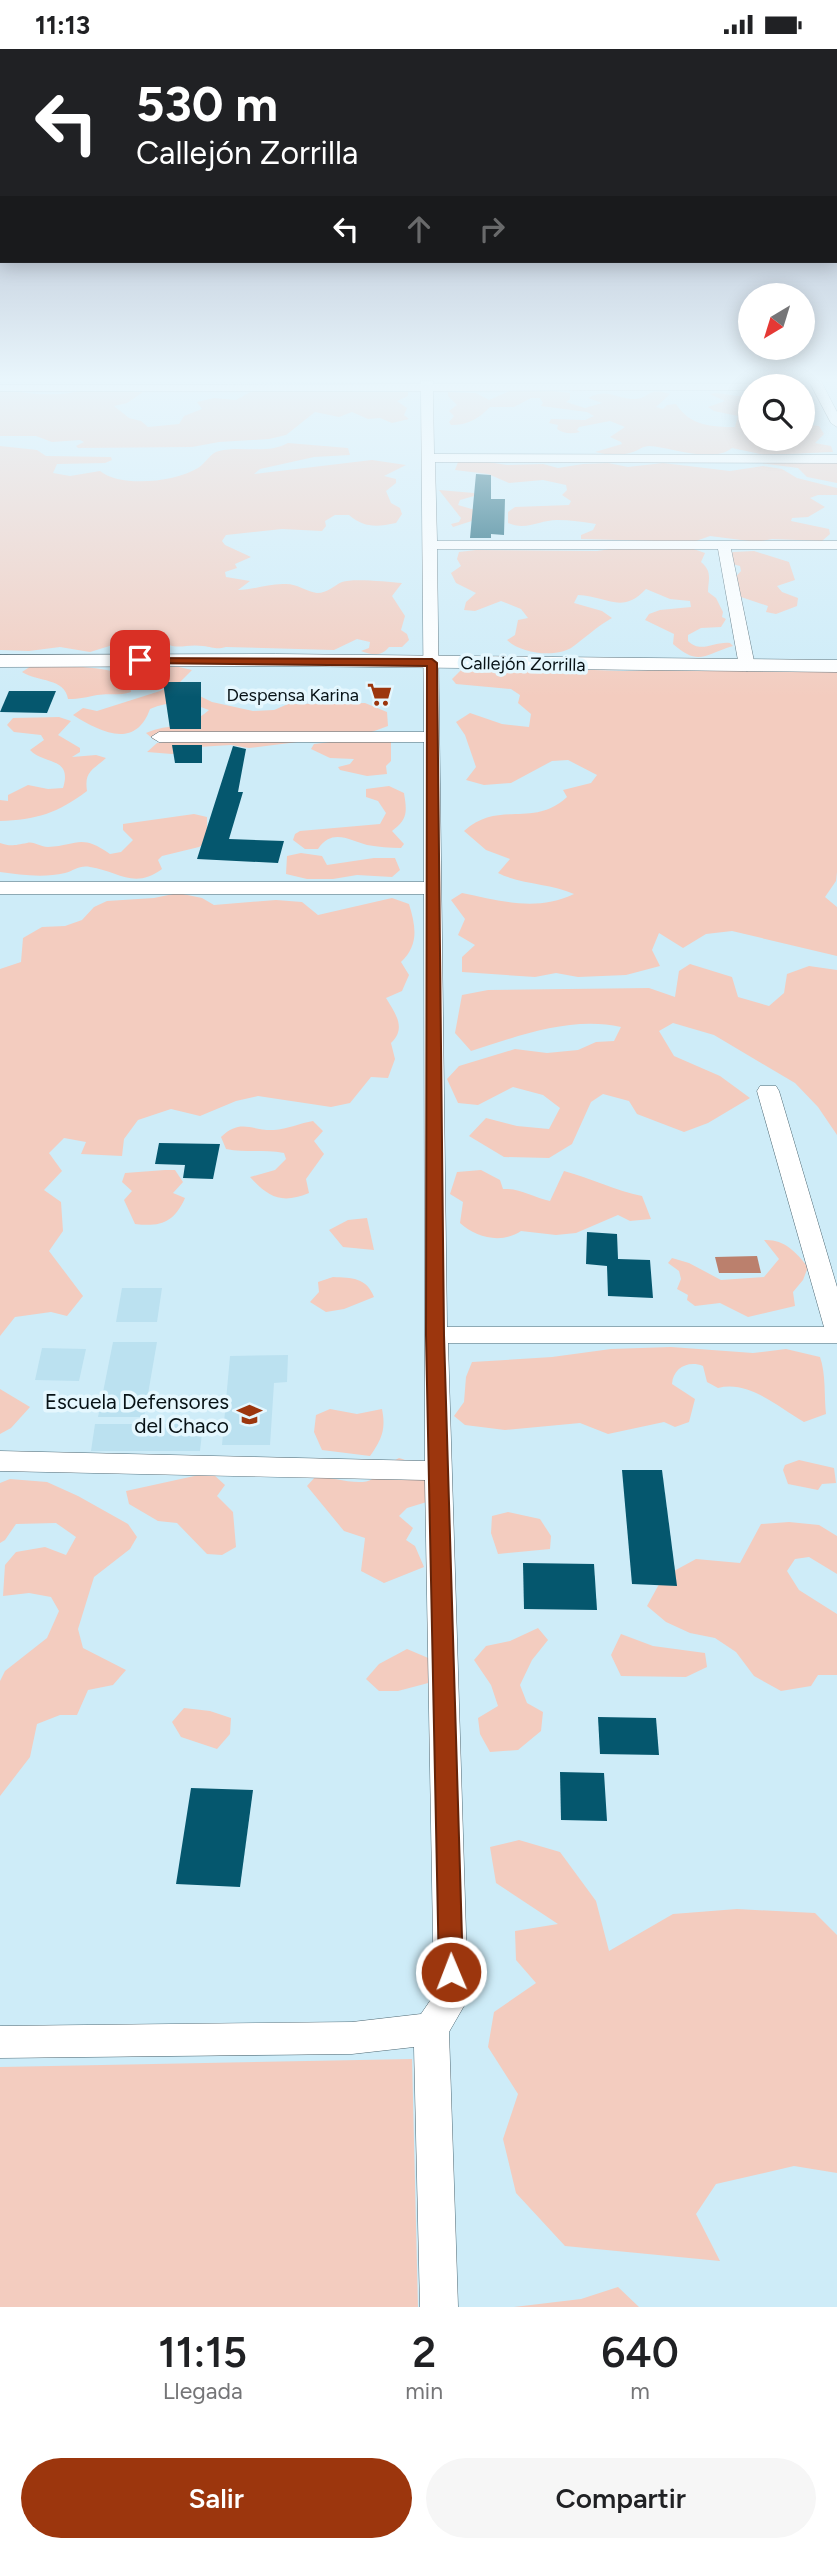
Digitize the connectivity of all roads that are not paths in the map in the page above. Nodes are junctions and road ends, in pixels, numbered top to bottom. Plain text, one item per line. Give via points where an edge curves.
1 (429, 486) edge
2 (429, 545) junction
3 (837, 545) edge
4 (724, 546) junction
5 (0, 660) edge
6 (432, 663) junction
7 (747, 666) junction
8 (837, 667) edge
9 (159, 737) dead end
10 (432, 737) junction
11 (0, 888) edge
12 (432, 888) junction
13 (768, 1091) dead end
14 (837, 1329) edge
15 (435, 1335) junction
16 (837, 1335) edge
17 (0, 1461) edge
18 (440, 1471) junction
19 (431, 2029) junction
20 (0, 2042) edge
21 (439, 2307) edge

1 - 2 street
2 - 4 street
2 - 6 street
3 - 4 street
4 - 7 street
5 - 6 street, Callejón Zorrilla
6 - 7 street, Callejón Zorrilla
6 - 10 street
7 - 8 street, Callejón Zorrilla
9 - 10 street
10 - 12 street
11 - 12 street
12 - 15 street
13 - 14 street
15 - 16 street
15 - 18 street
17 - 18 street
18 - 19 street via 451,1999
19 - 20 street via 352,2038
19 - 21 street

